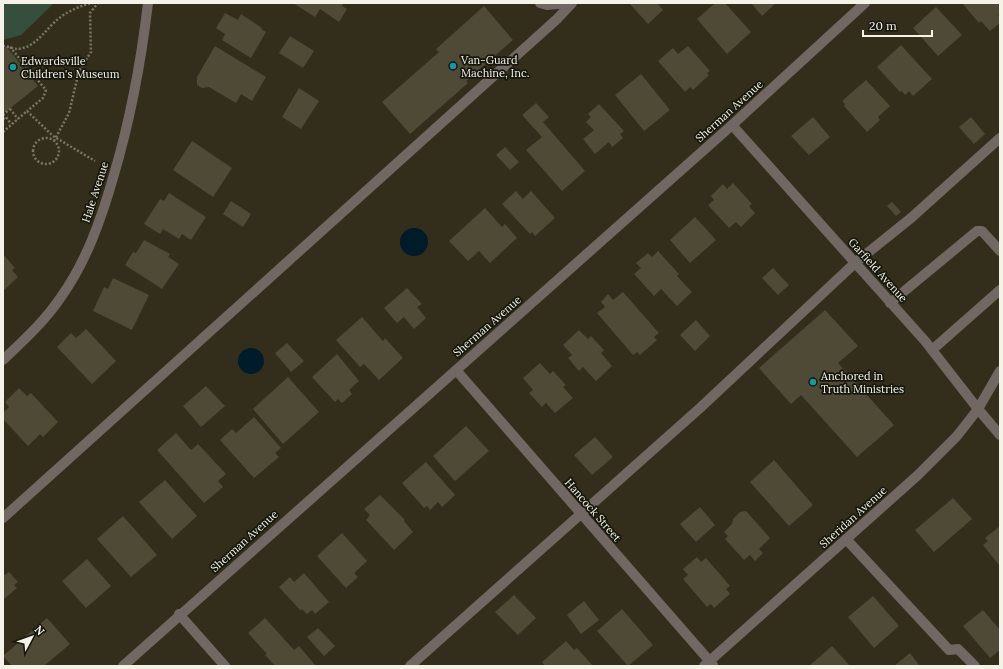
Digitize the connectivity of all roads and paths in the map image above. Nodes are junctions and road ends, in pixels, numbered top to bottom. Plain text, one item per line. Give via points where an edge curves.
1 (93, 3) edge
2 (98, 3) edge
3 (148, 3) edge
4 (540, 3) edge
5 (572, 3) edge
6 (865, 3) edge
7 (564, 4) edge
8 (3, 46) edge
9 (9, 46) junction
10 (27, 111) junction
11 (3, 115) edge
12 (3, 119) edge
13 (18, 119) junction
14 (11, 124) junction
15 (732, 125) junction
16 (3, 132) edge
17 (1000, 138) edge
18 (54, 139) junction
19 (95, 161) dead end
20 (1000, 251) edge
21 (855, 263) junction
22 (1000, 290) edge
23 (890, 303) junction
24 (932, 350) junction
25 (3, 360) edge
26 (456, 370) junction
27 (1000, 371) edge
28 (978, 410) junction
29 (1000, 435) edge
30 (580, 513) junction
31 (3, 518) edge
32 (846, 539) junction
33 (180, 614) junction
34 (709, 664) edge
35 (123, 666) edge
36 (224, 666) edge
37 (410, 666) edge
38 (975, 666) edge

1 - 9 path via 58,19 38,40 28,46 17,49
2 - 18 path via 90,13 91,52 78,71 69,113
3 - 25 street, Hale Avenue via 141,62 126,133 106,203 86,257 61,298 32,332
4 - 7 street via 547,6
5 - 31 street via 546,30
6 - 15 street, Sherman Avenue
8 - 9 path
9 - 10 path via 46,90 43,98
10 - 13 path
10 - 18 path
11 - 13 path via 10,109
12 - 14 path via 6,117
13 - 14 path
14 - 16 path
15 - 21 street, Garfield Avenue
15 - 26 street, Sherman Avenue
17 - 21 street via 911,218
18 - 18 path via 59,152 55,160 48,164 39,162 34,156 35,144 46,138
18 - 19 path
20 - 23 street via 982,231 977,231
21 - 23 street, Garfield Avenue
21 - 30 street via 700,408
22 - 24 street
23 - 24 street, Garfield Avenue
24 - 28 street, Garfield Avenue
26 - 30 street, Hancock Street
26 - 33 street, Sherman Avenue
27 - 28 street, Sheridan Avenue
28 - 29 street, Garfield Avenue
28 - 32 street, Sheridan Avenue via 957,436 918,475
30 - 34 street, Hancock Street
30 - 37 street
32 - 34 street, Sheridan Avenue
32 - 38 street via 949,650 958,649
33 - 35 street, Sherman Avenue
33 - 36 street

